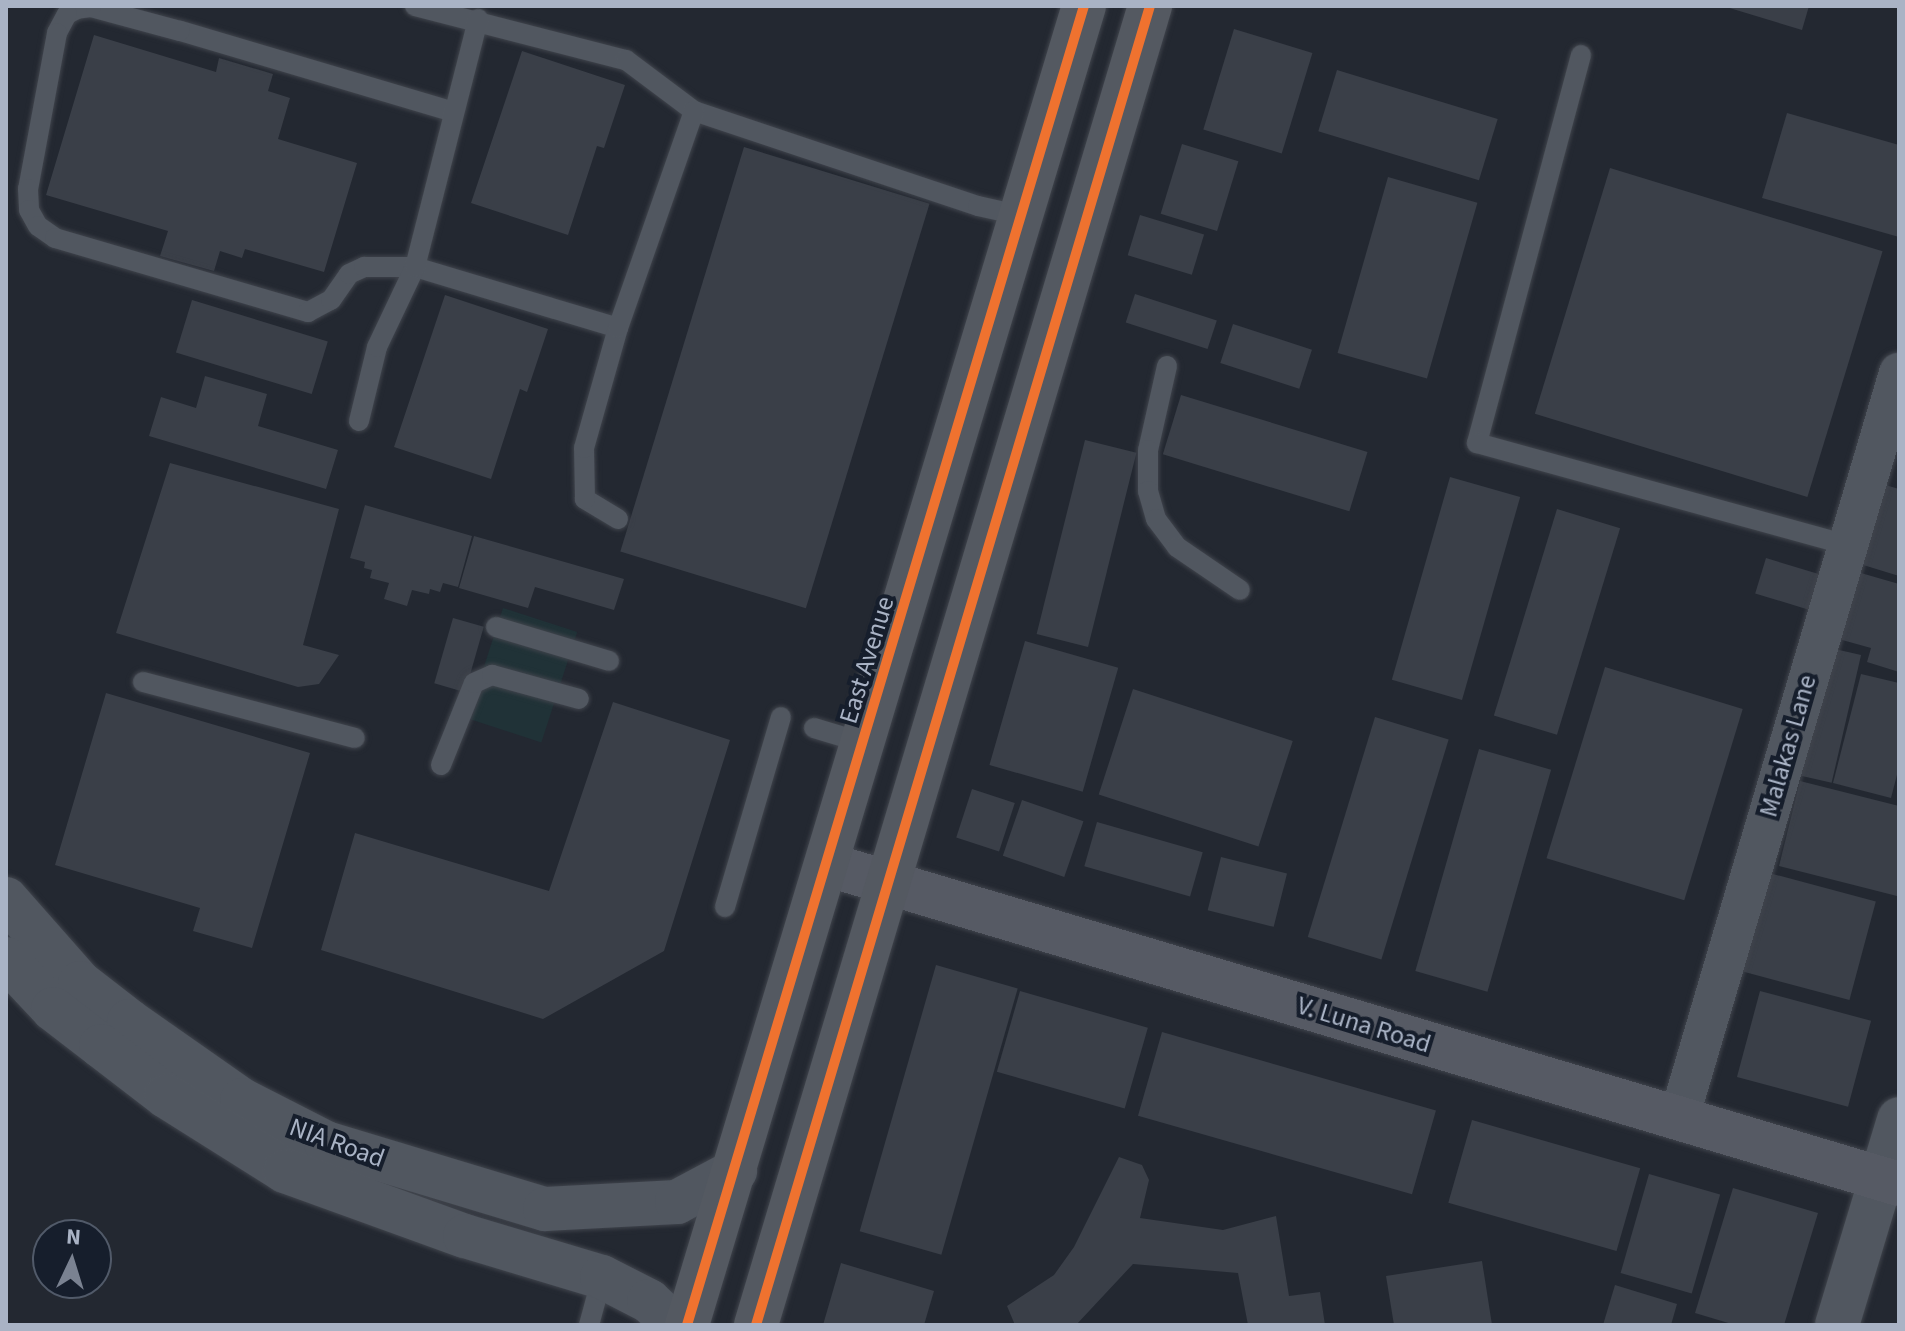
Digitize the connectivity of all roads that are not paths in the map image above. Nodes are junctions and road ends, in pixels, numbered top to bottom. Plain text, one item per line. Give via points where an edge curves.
1 (415, 6) edge
2 (1084, 6) edge
3 (1150, 6) edge
4 (478, 19) junction
5 (1581, 55) dead end
6 (694, 111) junction
7 (454, 112) junction
8 (1024, 216) junction
9 (415, 267) junction
10 (618, 328) junction
11 (1167, 366) dead end
12 (1899, 373) edge
13 (359, 421) dead end
14 (618, 519) dead end
15 (1841, 543) junction
16 (1240, 590) dead end
17 (496, 627) dead end
18 (609, 661) dead end
19 (143, 682) dead end
20 (579, 699) dead end
21 (781, 717) dead end
22 (814, 728) dead end
23 (355, 738) dead end
24 (864, 743) junction
25 (441, 765) dead end
26 (829, 865) junction
27 (887, 883) junction
28 (6, 899) edge
29 (725, 907) dead end
30 (6, 959) edge
31 (232, 1117) junction
32 (1679, 1118) junction
33 (1899, 1119) edge
34 (735, 1171) junction
35 (1890, 1182) edge
36 (602, 1277) junction
37 (589, 1325) edge
38 (675, 1325) edge
39 (687, 1325) edge
40 (756, 1325) edge
41 (1837, 1325) edge

1 - 4 lane
2 - 8 main road, East Avenue
3 - 27 main road
4 - 6 lane via 626,60
4 - 7 lane
5 - 15 lane via 1477,443
6 - 8 lane via 978,206
6 - 10 lane
7 - 9 lane
7 - 9 lane via 91,7 67,14 57,33 28,189 29,210 38,226 55,238 308,312 331,300 349,274 364,267
8 - 24 main road, East Avenue
9 - 10 lane
9 - 13 lane via 377,347
10 - 14 lane via 582,472 585,499
11 - 16 lane via 1148,450 1148,491 1156,519 1177,547
12 - 15 street, Malakas Lane
15 - 32 street, Malakas Lane
17 - 18 lane
19 - 23 lane
20 - 25 lane via 492,675 474,683
21 - 29 lane
22 - 24 lane
24 - 26 main road, East Avenue
26 - 27 main road, V. Luna Road
26 - 34 main road, East Avenue
27 - 32 main road, V. Luna Road
27 - 40 main road
28 - 31 street, NIA Road via 80,983
30 - 31 street, NIA Road via 53,1009
31 - 34 street, NIA Road via 545,1209 677,1202
31 - 36 street, NIA Road via 285,1171
32 - 35 main road, V. Luna Road
33 - 35 street
34 - 39 main road, East Avenue
35 - 41 street
36 - 37 lane
36 - 38 street, NIA Road via 649,1301

